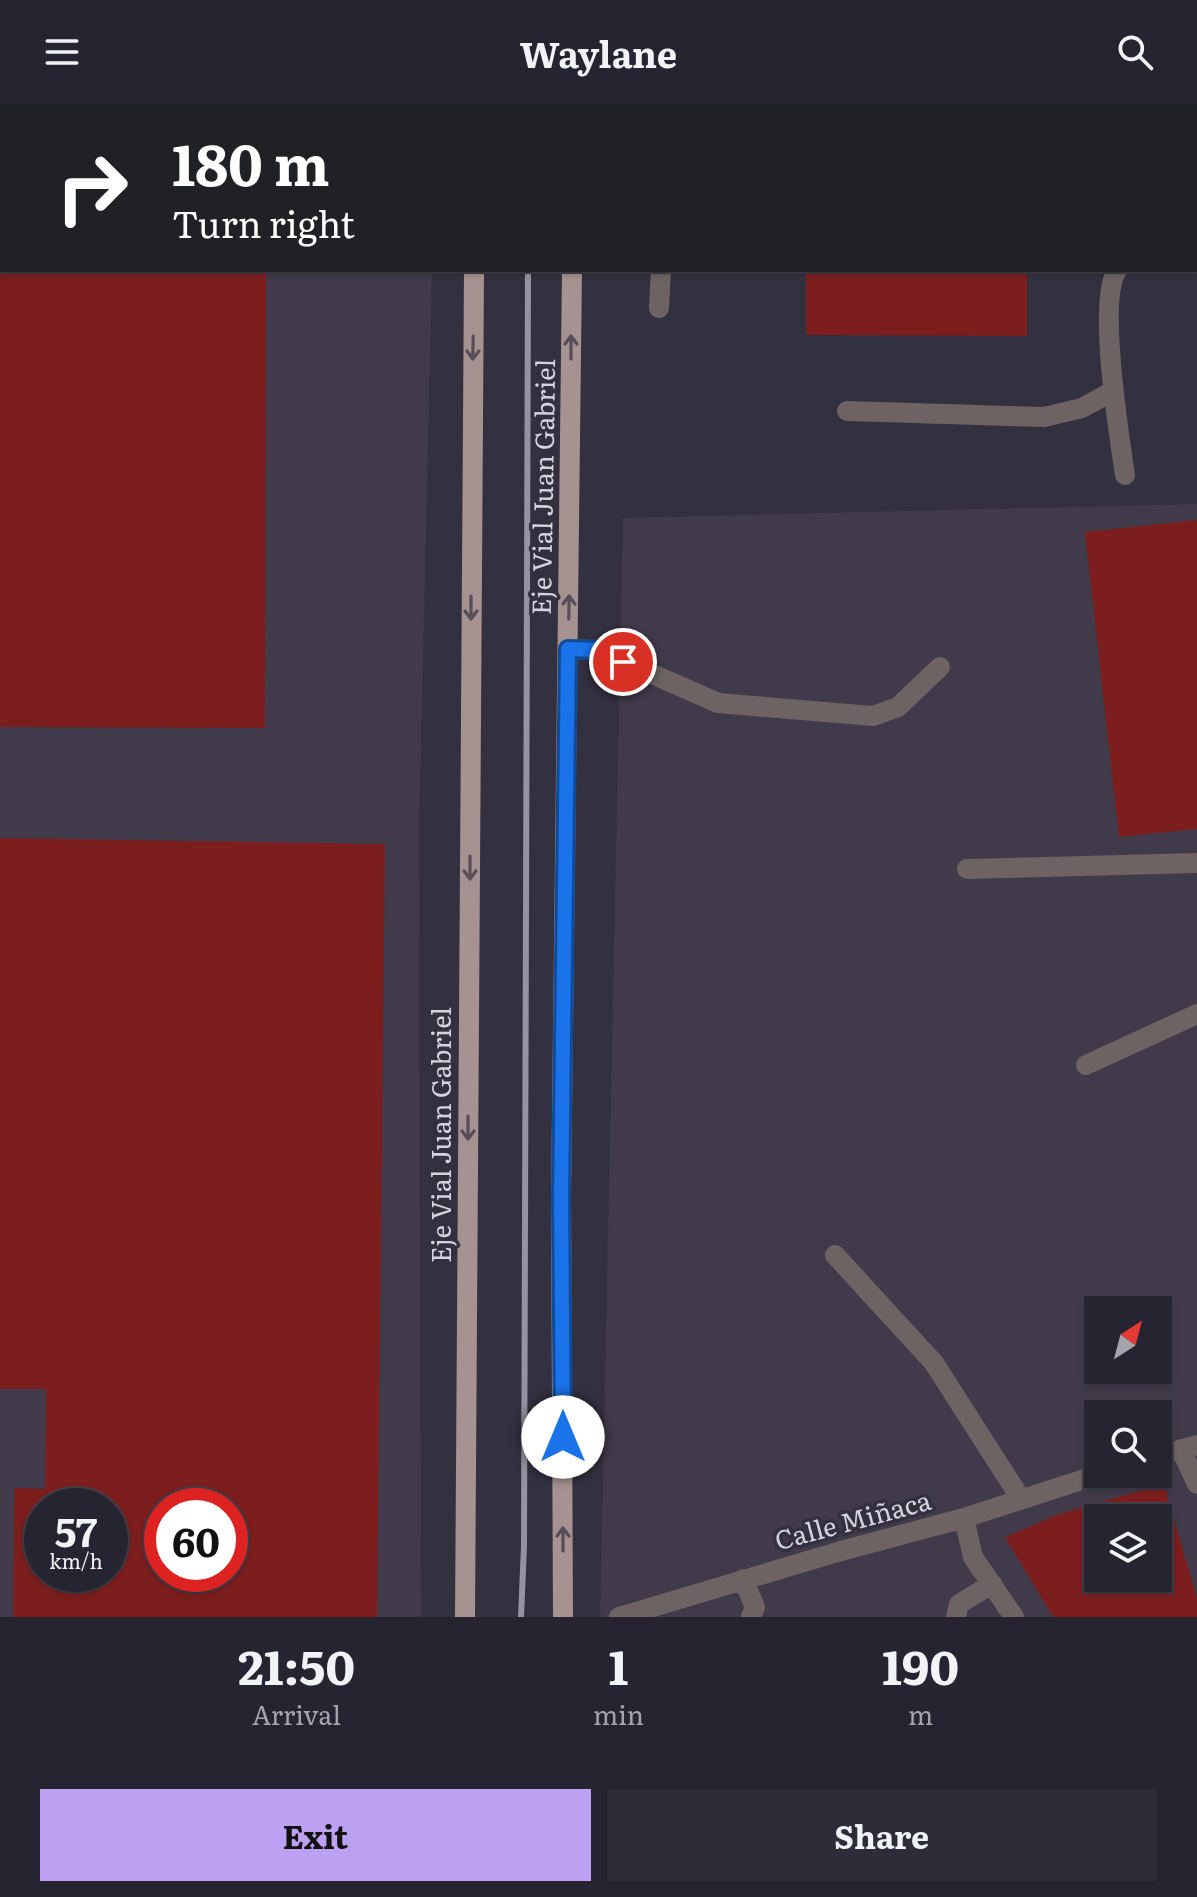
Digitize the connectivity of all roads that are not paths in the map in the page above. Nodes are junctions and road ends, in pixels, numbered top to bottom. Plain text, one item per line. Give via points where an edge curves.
1 (474, 272) edge
2 (572, 272) edge
3 (661, 272) edge
4 (1116, 272) edge
5 (659, 308) dead end
6 (1113, 391) junction
7 (847, 411) dead end
8 (1125, 475) dead end
9 (568, 649) junction
10 (940, 667) dead end
11 (1197, 863) edge
12 (967, 869) dead end
13 (1197, 1014) edge
14 (1086, 1065) dead end
15 (835, 1255) dead end
16 (1189, 1447) edge
17 (1084, 1479) edge
18 (1197, 1484) edge
19 (1021, 1499) junction
20 (964, 1518) junction
21 (743, 1579) junction
22 (992, 1584) junction
23 (465, 1617) edge
24 (563, 1617) edge
25 (619, 1617) edge
26 (751, 1617) edge
27 (956, 1617) edge
28 (1014, 1617) edge

1 -> 23 main road, Eje Vial Juan Gabriel
9 -> 2 main road, Eje Vial Juan Gabriel
3 - 5 street
4 - 6 street via 1109,336
6 - 7 street via 1082,408 1044,417
6 - 8 street
9 - 10 street via 598,650 718,703 873,716 898,707
24 -> 9 main road, Eje Vial Juan Gabriel via 561,1197
11 - 12 street
13 - 14 street
15 - 19 street via 934,1363
16 - 18 street
17 - 19 street, Calle Miñaca
19 - 20 street, Calle Miñaca
20 - 21 street, Calle Miñaca
20 - 22 street via 973,1557
21 - 25 street, Calle Miñaca
21 - 26 street via 755,1607
22 - 27 street via 959,1604
22 - 28 street

